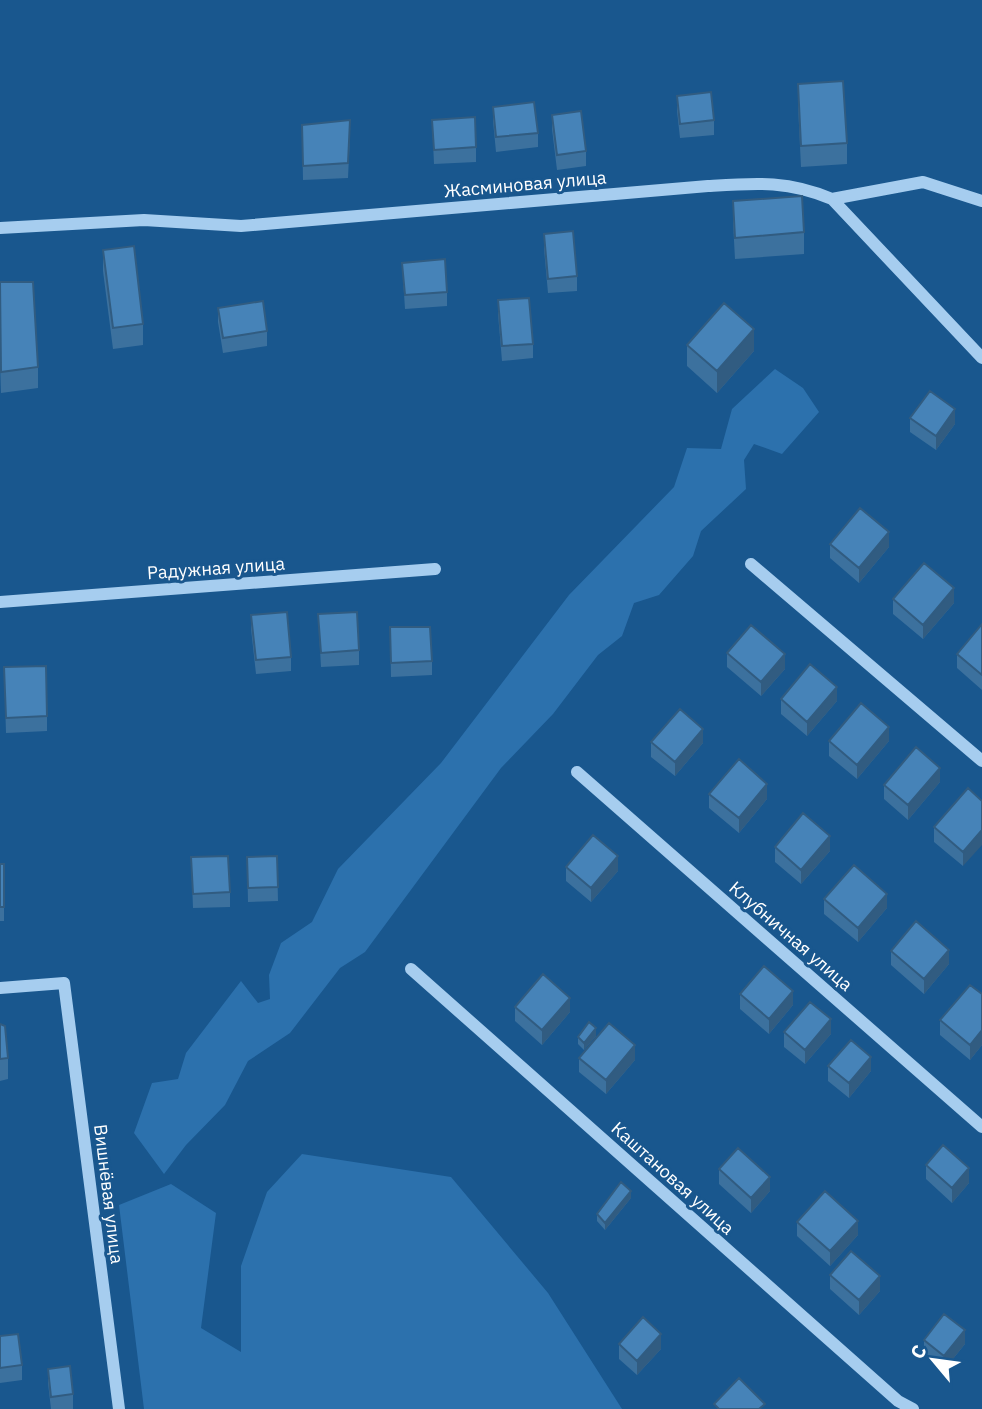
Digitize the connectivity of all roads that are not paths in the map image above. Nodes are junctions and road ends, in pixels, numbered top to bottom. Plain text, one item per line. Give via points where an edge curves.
1 (832, 199) junction
2 (982, 201) edge
3 (0, 228) edge
4 (982, 358) edge
5 (751, 564) dead end
6 (435, 569) dead end
7 (0, 601) edge
8 (982, 761) edge
9 (577, 772) dead end
10 (411, 969) dead end
11 (0, 988) edge
12 (982, 1127) edge
13 (119, 1409) edge
14 (913, 1409) edge

1 - 2 street via 923,182
1 - 3 street, Жасминовая улица via 804,187 767,182 241,226 144,219
1 - 4 street, Жасминовая улица
5 - 8 street
6 - 7 street, Радужная улица
9 - 12 street, Клубничная улица
10 - 14 street, Каштановая улица via 898,1401
11 - 13 street, Вишнёвая улица via 64,983

